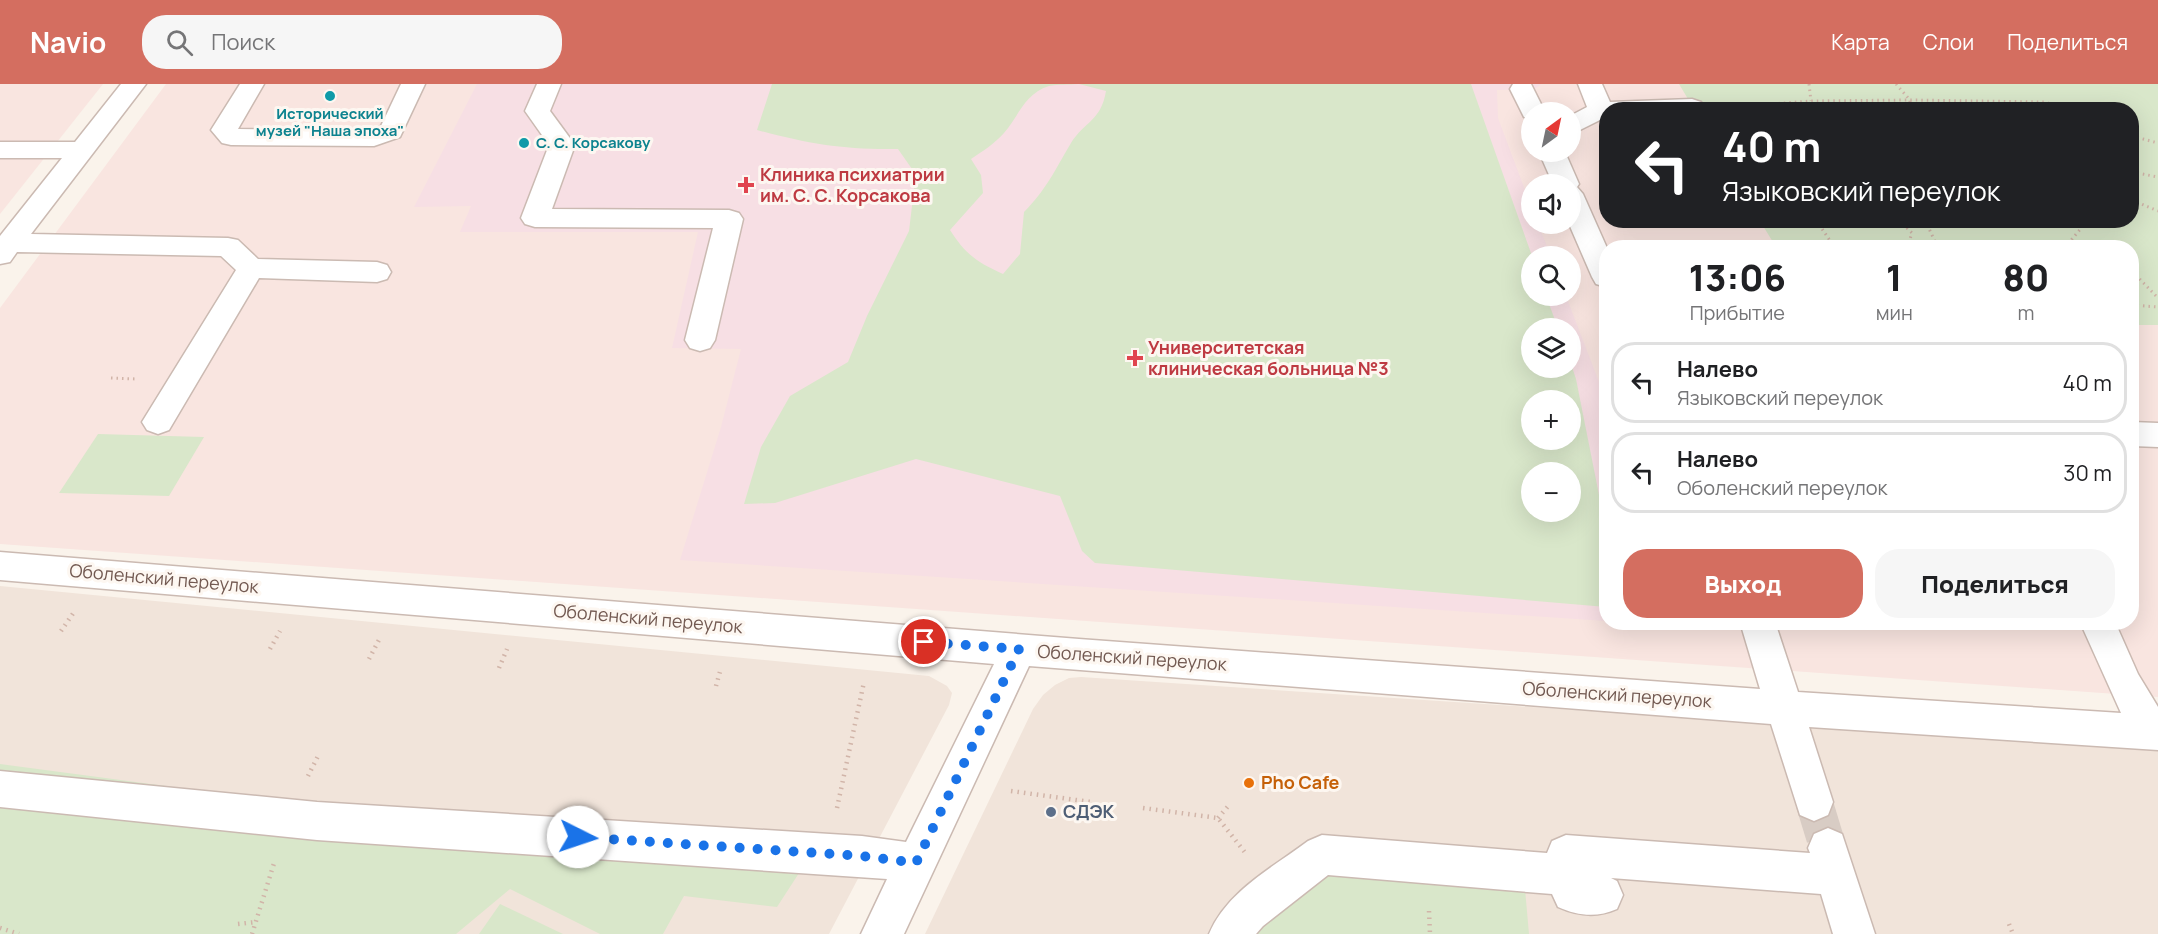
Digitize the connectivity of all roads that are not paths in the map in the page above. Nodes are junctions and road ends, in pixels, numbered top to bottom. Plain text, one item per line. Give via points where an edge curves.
1 (134, 84) edge
2 (252, 84) edge
3 (413, 84) edge
4 (549, 84) edge
5 (1590, 84) edge
6 (1522, 89) dead end
7 (1528, 102) edge
8 (1600, 102) edge
9 (1599, 113) edge
10 (1581, 122) edge
11 (0, 150) edge
12 (83, 150) junction
13 (1581, 219) edge
14 (5, 250) edge
15 (1599, 261) edge
16 (250, 268) junction
17 (377, 272) dead end
18 (700, 340) dead end
19 (158, 422) dead end
20 (2139, 434) edge
21 (2158, 435) edge
22 (0, 566) edge
23 (1760, 630) edge
24 (2101, 630) edge
25 (1019, 649) junction
26 (1785, 708) junction
27 (2155, 733) edge
28 (0, 789) edge
29 (1814, 802) tunnel mouth
30 (916, 863) junction
31 (1570, 874) junction
32 (1602, 895) dead end
33 (882, 934) edge
34 (1230, 934) edge
35 (1854, 934) edge

1 - 12 street
2 - 3 street via 224,130 231,137 374,138 391,131
4 - 18 street via 537,111 562,145 535,218 729,219
5 - 8 street
6 - 7 street
9 - 10 street
11 - 12 street
12 - 14 street
13 - 15 street
14 - 16 street via 228,247
16 - 17 street
16 - 19 street
20 - 21 street
22 - 25 street, Оболенский переулок
23 - 26 street
24 - 27 street via 2125,685
25 - 26 street, Оболенский переулок
25 - 30 street
26 - 27 street, Оболенский переулок
26 - 29 street
28 - 30 street via 317,821 862,856
30 - 33 street
31 - 32 street via 1572,893
31 - 34 street via 1322,855 1248,910
31 - 35 street via 1566,855 1832,861

